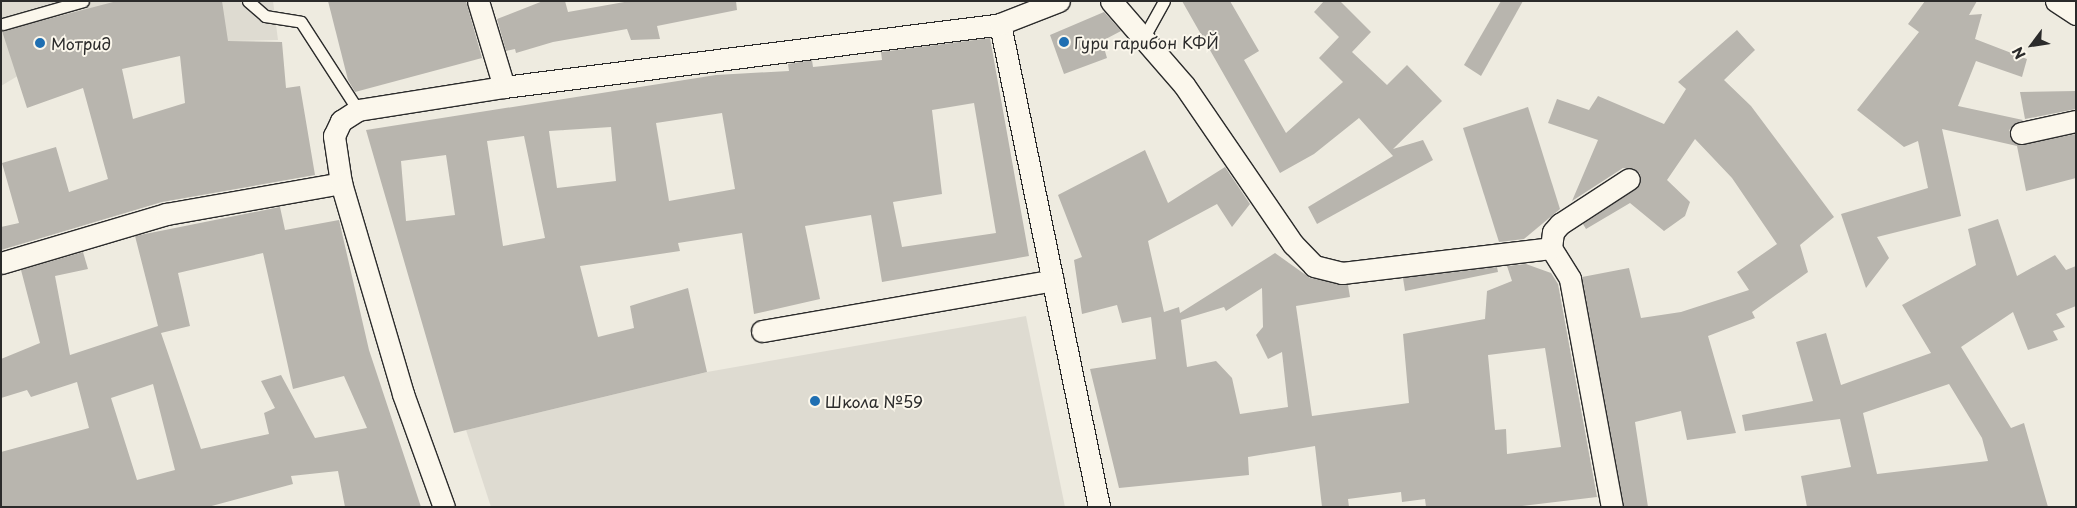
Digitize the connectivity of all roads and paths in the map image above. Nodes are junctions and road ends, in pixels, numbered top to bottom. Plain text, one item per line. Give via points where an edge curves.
1 (83, 1) edge
2 (248, 1) edge
3 (478, 1) edge
4 (1059, 1) edge
5 (1111, 1) edge
6 (1164, 1) edge
7 (2, 24) dead end
8 (1000, 24) junction
9 (1144, 37) junction
10 (504, 87) junction
11 (358, 110) junction
12 (2076, 121) edge
13 (2021, 133) dead end
14 (1629, 179) dead end
15 (341, 183) junction
16 (1551, 248) junction
17 (1, 263) edge
18 (1053, 280) junction
19 (762, 331) dead end
20 (444, 507) edge
21 (1100, 507) edge
22 (1612, 507) edge

1 - 7 lane
2 - 11 lane via 265,16 301,22
3 - 10 street
4 - 8 street
5 - 9 street
6 - 9 lane
8 - 10 street
8 - 18 street
9 - 16 street via 1314,266 1342,273
10 - 11 street
11 - 15 street via 341,121 334,136
12 - 13 street
14 - 16 street via 1560,224 1553,232
15 - 17 street via 166,214
15 - 20 street via 403,394
16 - 22 street via 1570,279 1607,459
18 - 19 street
18 - 21 street

